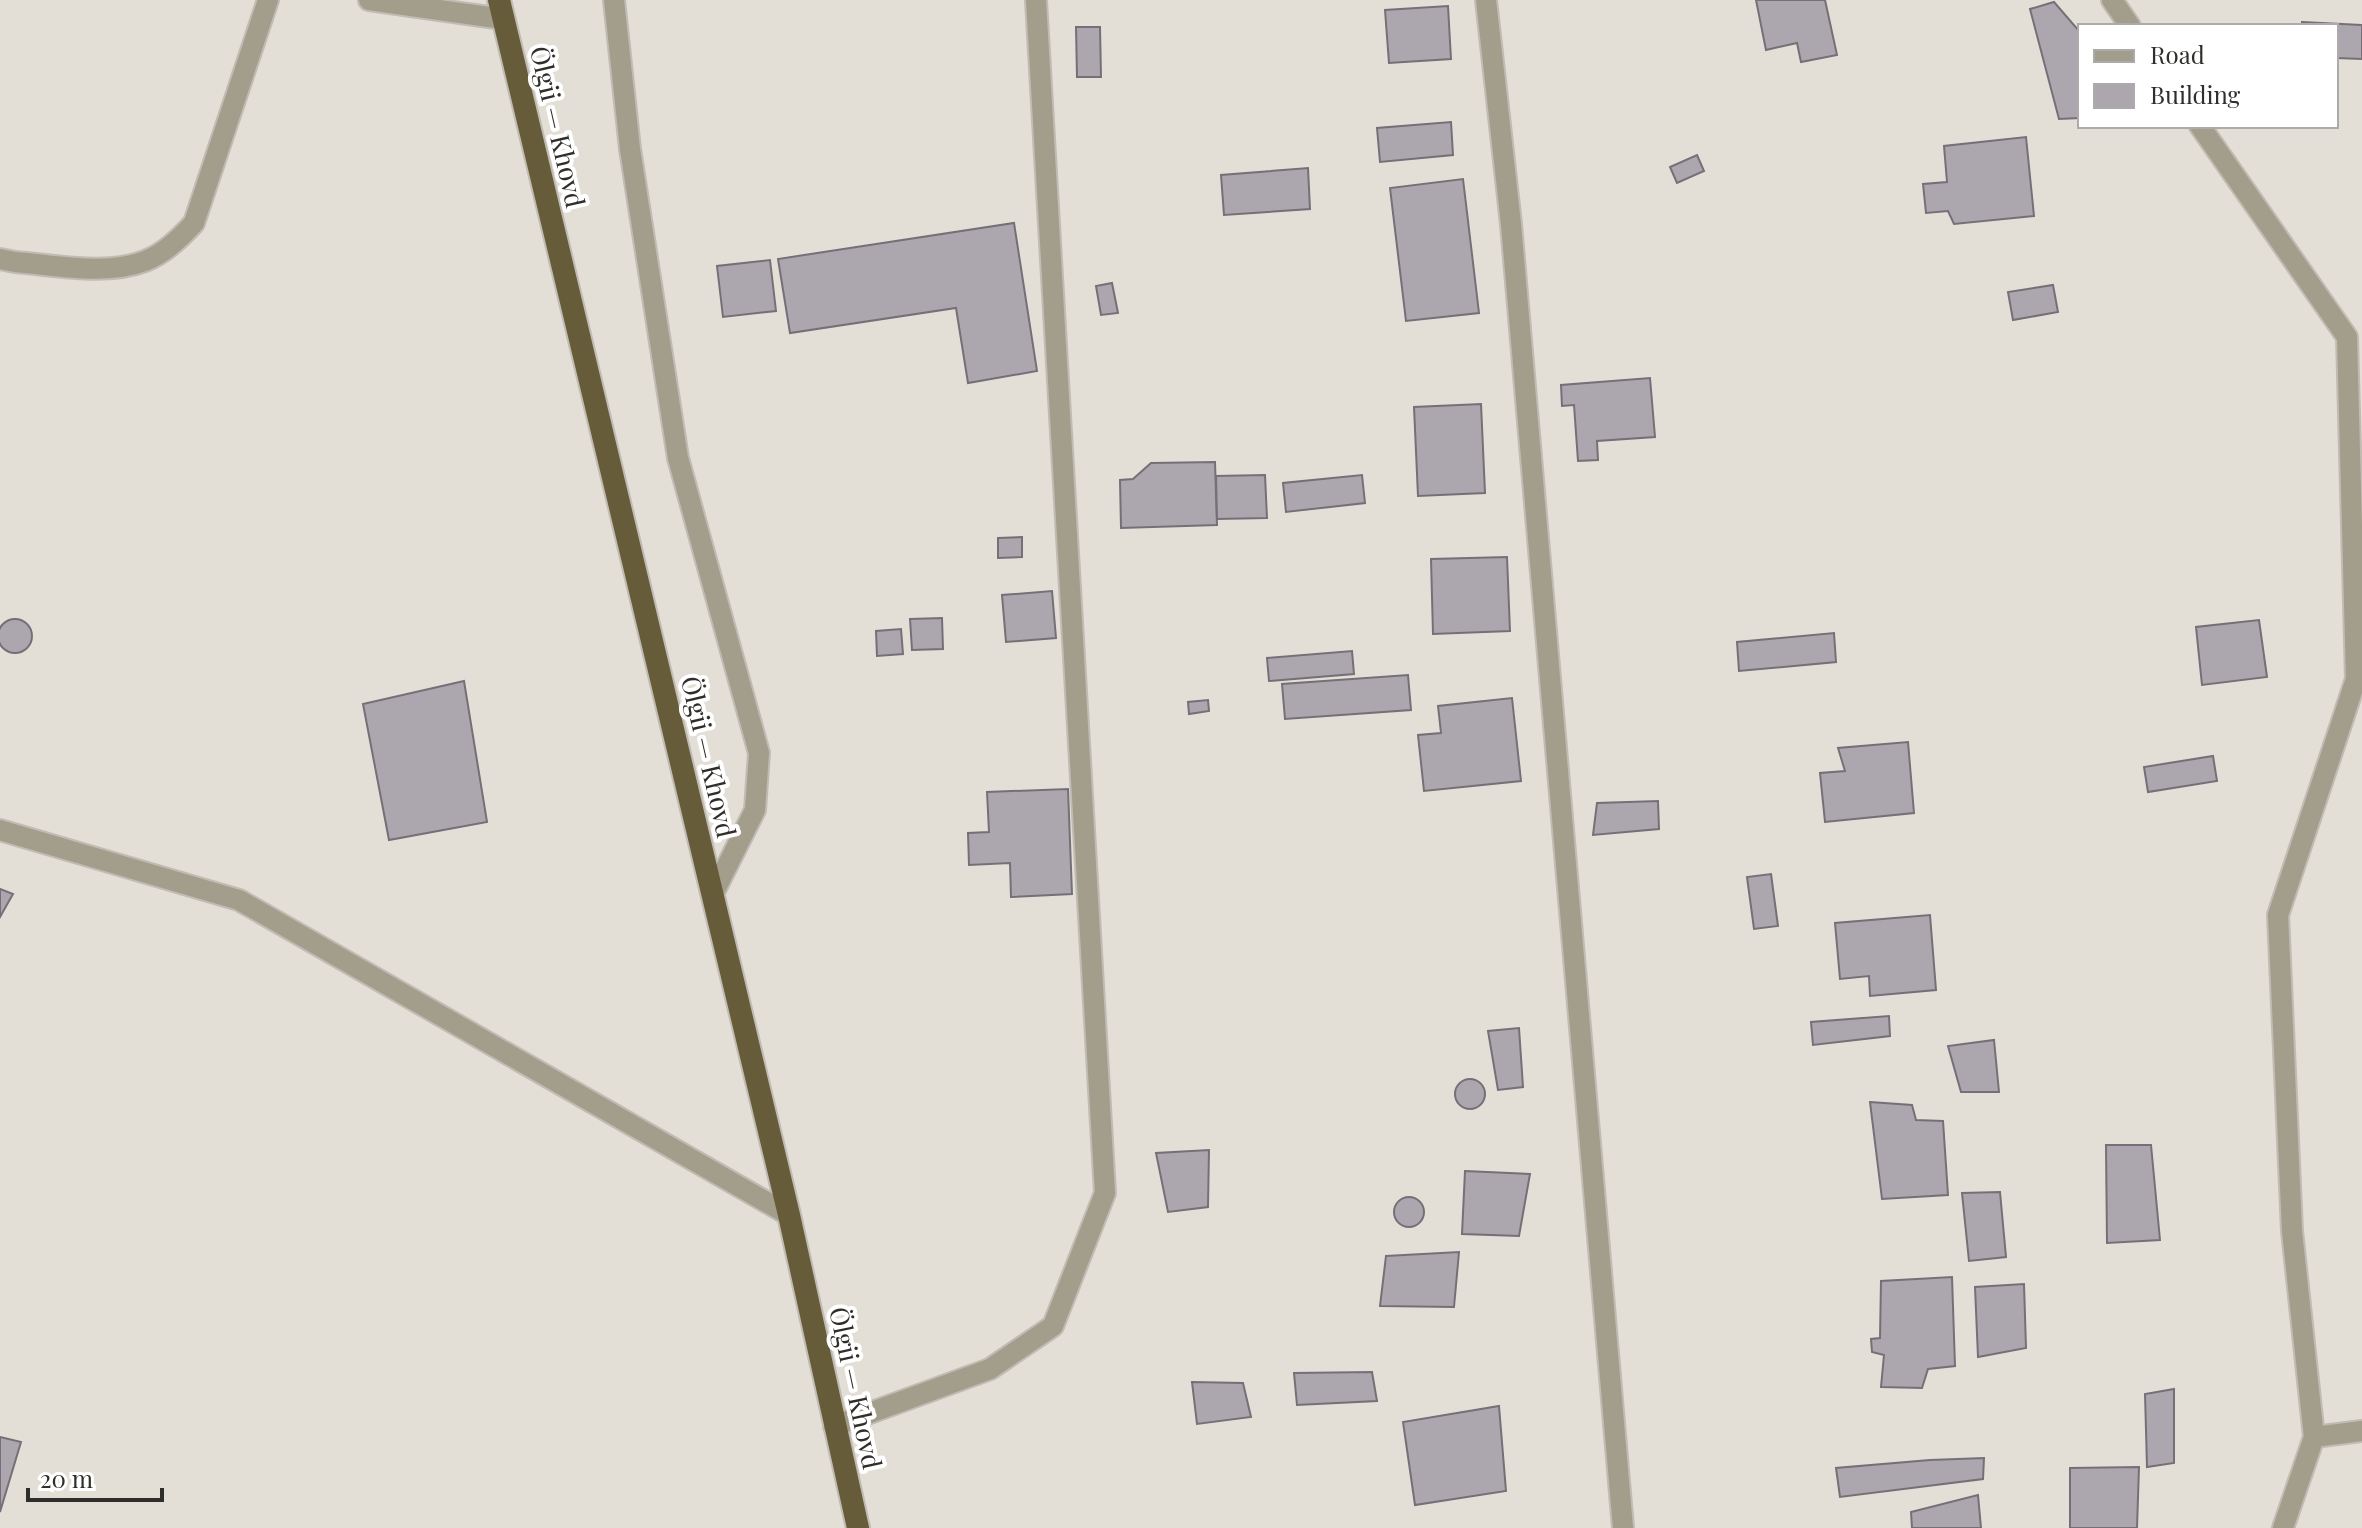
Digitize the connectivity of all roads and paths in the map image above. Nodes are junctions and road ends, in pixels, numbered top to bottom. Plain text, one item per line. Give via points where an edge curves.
1 (268, 0) edge
2 (369, 0) edge
3 (614, 0) edge
4 (1036, 0) edge
5 (1486, 0) edge
6 (2112, 0) edge
7 (501, 10) edge
8 (2129, 24) edge
9 (2201, 128) edge
10 (0, 259) edge
11 (2359, 653) edge
12 (0, 830) edge
13 (712, 896) junction
14 (789, 1215) junction
15 (834, 1426) junction
16 (2362, 1431) edge
17 (2314, 1437) junction
18 (858, 1528) edge
19 (1623, 1528) edge
20 (2283, 1528) edge

1 - 10 street via 194,223 173,245 145,261 119,267
2 - 7 street
3 - 13 street via 630,149 678,458 759,753 755,810
4 - 15 street via 1105,1193 1053,1326 990,1369
5 - 19 street via 1511,224
6 - 8 street
7 - 13 highway, Ölgii — Khovd
9 - 11 street via 2347,337
11 - 17 street via 2356,679 2278,915 2292,1231
12 - 14 street via 239,900
13 - 14 highway, Ölgii — Khovd
14 - 15 highway, Ölgii — Khovd
15 - 18 highway, Ölgii — Khovd
16 - 17 street
17 - 20 street

